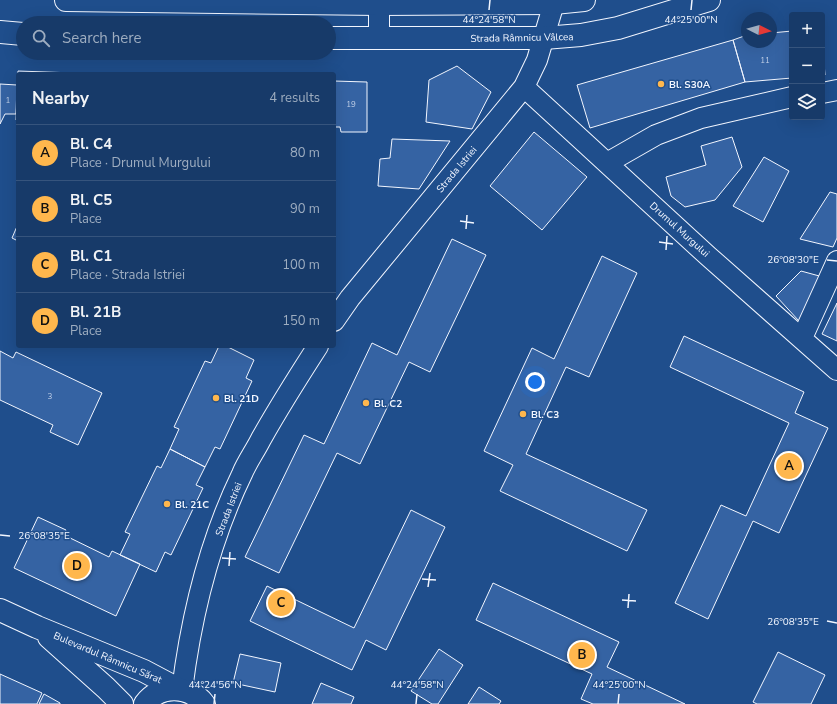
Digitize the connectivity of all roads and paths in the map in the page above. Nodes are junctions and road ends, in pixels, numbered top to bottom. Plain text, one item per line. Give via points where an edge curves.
1 (66, 0) edge
2 (584, 0) edge
3 (709, 0) edge
4 (379, 2) edge
5 (554, 3) junction
6 (0, 32) edge
7 (16, 33) edge
8 (336, 38) edge
9 (380, 38) junction
10 (544, 38) junction
11 (524, 86) junction
12 (837, 90) edge
13 (825, 92) edge
14 (789, 99) edge
15 (607, 163) junction
16 (837, 261) edge
17 (336, 318) edge
18 (802, 338) junction
19 (317, 348) edge
20 (837, 370) edge
21 (0, 610) edge
22 (37, 627) junction
23 (180, 690) junction
24 (122, 704) edge
25 (145, 704) edge
26 (204, 704) edge

1 - 4 street
2 - 5 street
3 - 10 street, Strada Râmnicu Vâlcea via 618,28
4 - 5 street
4 - 9 street
5 - 10 street, Strada Istriei
6 - 7 street
8 - 9 street, Strada Râmnicu Vâlcea
9 - 10 street, Strada Râmnicu Vâlcea
10 - 11 street, Strada Istriei
11 - 15 street, Drumul Murgului
11 - 17 street, Strada Istriei
12 - 13 street
14 - 15 street via 701,118 656,135
15 - 18 street, Drumul Murgului
16 - 18 street
18 - 20 street, Drumul Murgului
19 - 23 street, Strada Istriei via 286,394 242,474 222,520 196,610
21 - 22 street, Bulevardul Râmnicu Sărat
22 - 23 street, Bulevardul Râmnicu Sărat via 144,671
22 - 24 street, Bulevardul Râmnicu Sărat
23 - 25 street via 166,690 156,694
23 - 26 street, Bulevardul Râmnicu Sărat via 196,696

